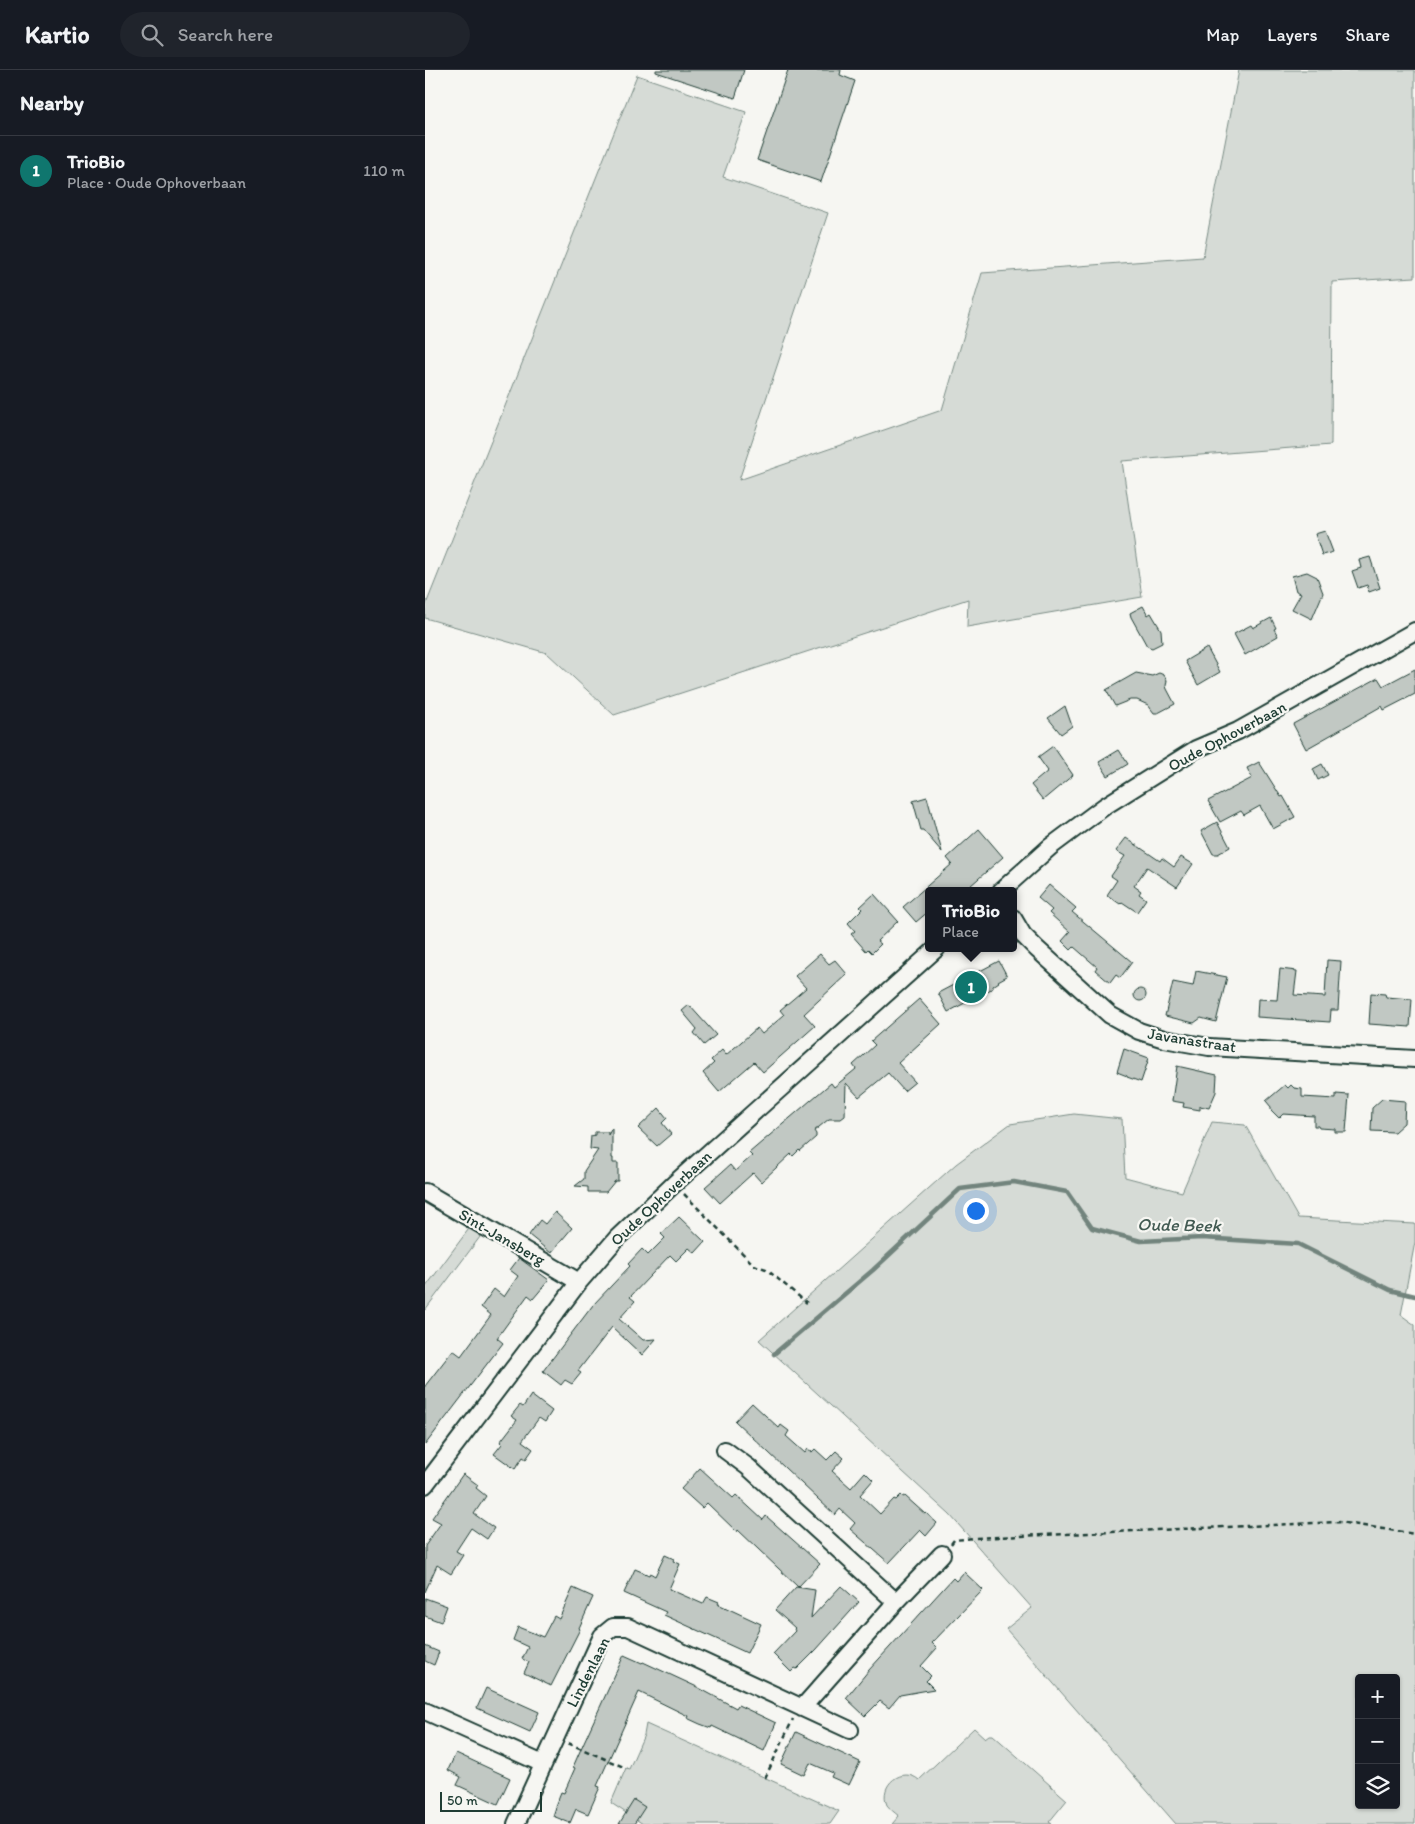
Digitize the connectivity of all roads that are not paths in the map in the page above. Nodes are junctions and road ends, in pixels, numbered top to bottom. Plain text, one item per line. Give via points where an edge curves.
1 (1415, 632) edge
2 (1005, 887) edge
3 (1017, 925) edge
4 (933, 952) edge
5 (1415, 1059) edge
6 (425, 1192) edge
7 (579, 1282) junction
8 (725, 1450) dead end
9 (425, 1485) edge
10 (942, 1554) road end
11 (896, 1602) junction
12 (802, 1708) junction
13 (425, 1711) edge
14 (850, 1730) dead end
15 (543, 1764) junction
16 (516, 1824) edge

1 - 2 street, Oude Ophoverbaan via 1237,732 1187,754 1105,806 1050,847
3 - 5 street, Javanastraat via 1037,949 1110,1015 1139,1032 1209,1046
4 - 7 street, Oude Ophoverbaan via 674,1184 617,1238
6 - 7 street, Sint-Jansberg
7 - 9 street, Oude Ophoverbaan
8 - 11 street via 749,1467
10 - 11 street
11 - 12 street
12 - 14 street, Lindenlaan
12 - 15 street, Lindenlaan via 627,1627 613,1627 602,1636
13 - 15 street
15 - 16 street, Lindenlaan

